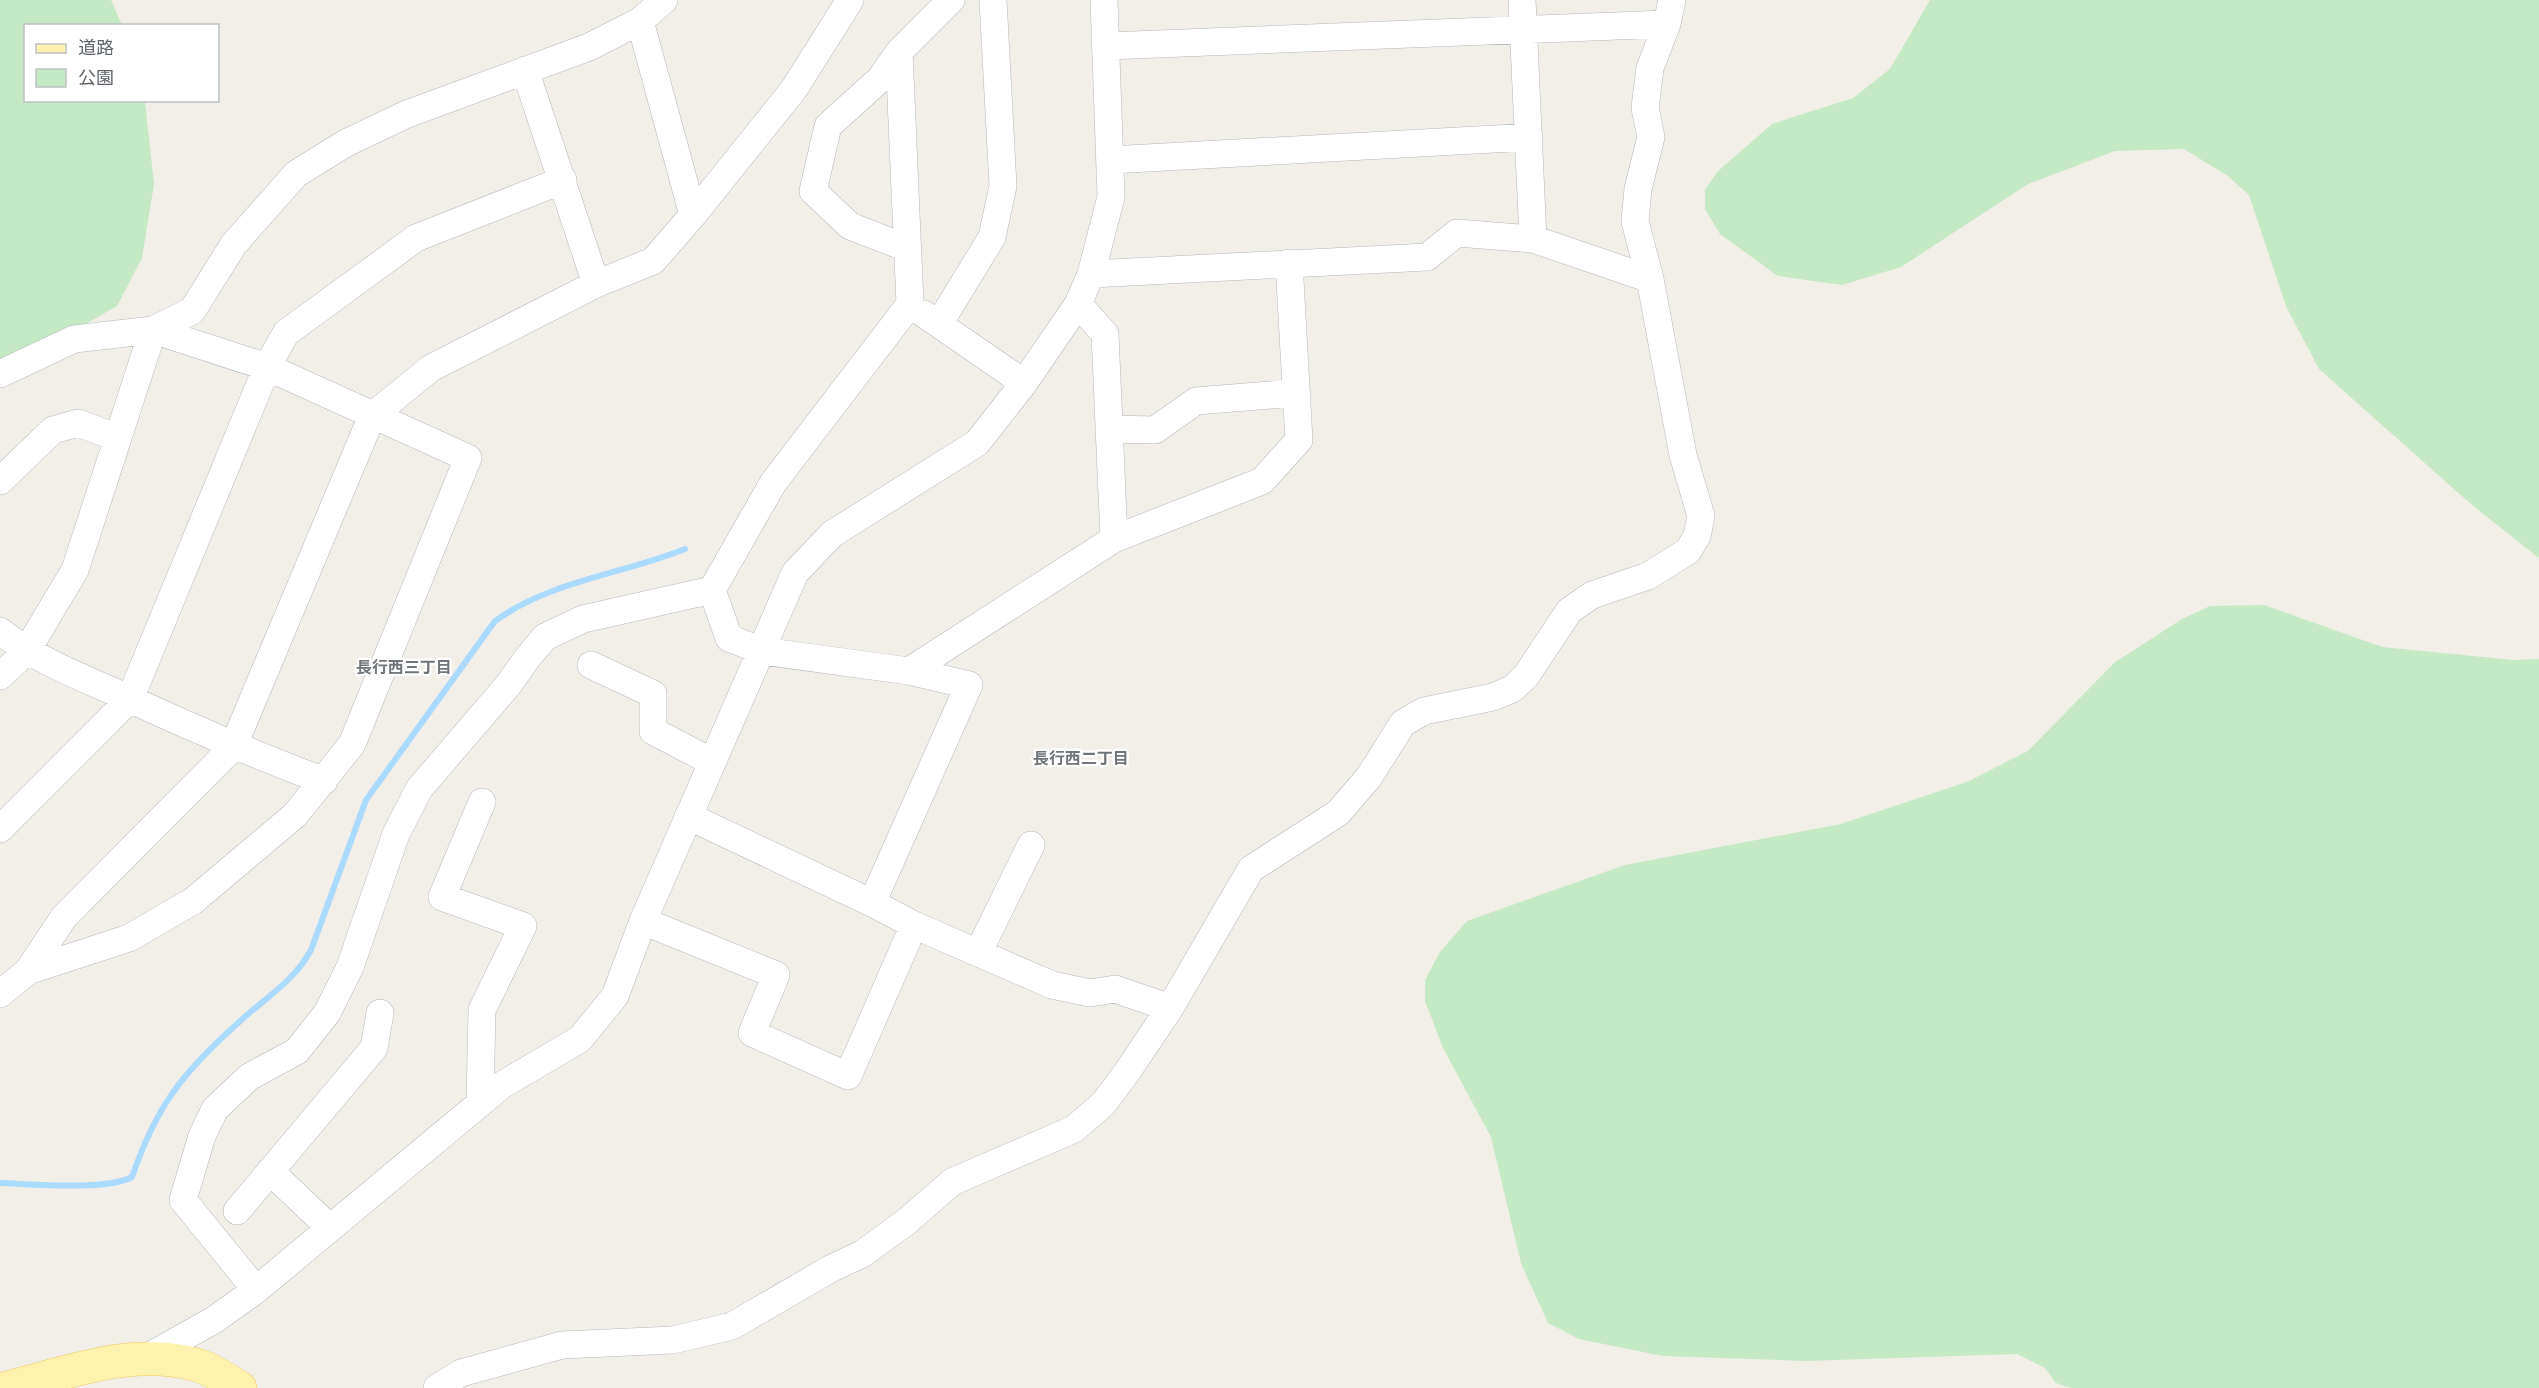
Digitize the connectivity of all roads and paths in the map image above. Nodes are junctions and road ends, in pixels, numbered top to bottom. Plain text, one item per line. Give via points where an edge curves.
1 (664, 0) edge
2 (850, 0) edge
3 (951, 0) edge
4 (993, 0) edge
5 (1104, 0) edge
6 (1522, 0) edge
7 (1669, 12) edge
8 (640, 21) junction
9 (1524, 28) junction
10 (1107, 46) junction
11 (899, 52) junction
12 (525, 70) junction
13 (1529, 137) junction
14 (1110, 160) junction
15 (563, 180) junction
16 (693, 215) junction
17 (1533, 239) junction
18 (907, 248) junction
19 (1289, 263) junction
20 (1091, 274) junction
21 (1650, 279) junction
22 (596, 284) junction
23 (910, 304) junction
24 (1078, 304) junction
25 (939, 324) junction
26 (153, 330) junction
27 (267, 367) junction
28 (0, 374) edge
29 (1024, 383) junction
30 (1295, 393) junction
31 (372, 416) junction
32 (1109, 429) junction
33 (118, 438) junction
34 (0, 481) edge
35 (1114, 539) junction
36 (712, 590) junction
37 (0, 631) edge
38 (26, 651) junction
39 (762, 651) junction
40 (591, 665) dead end
41 (909, 671) junction
42 (0, 676) edge
43 (130, 699) junction
44 (233, 747) junction
45 (712, 762) junction
46 (324, 781) junction
47 (482, 802) dead end
48 (688, 816) junction
49 (0, 829) edge
50 (1031, 845) dead end
51 (872, 903) junction
52 (643, 921) junction
53 (914, 925) junction
54 (978, 953) junction
55 (28, 971) junction
56 (0, 994) edge
57 (1170, 1008) junction
58 (380, 1014) dead end
59 (480, 1103) junction
60 (270, 1171) junction
61 (237, 1211) dead end
62 (330, 1228) junction
63 (256, 1290) junction
64 (148, 1358) junction
65 (7, 1388) edge
66 (240, 1388) edge
67 (437, 1388) edge

1 - 8 street
2 - 16 street via 794,88
3 - 11 street
4 - 25 street via 1004,186 992,237
5 - 10 street
6 - 9 street
7 - 9 street
7 - 21 street via 1650,68 1645,108 1651,137 1638,189 1635,221
8 - 12 street via 589,47
8 - 16 street
9 - 10 street
9 - 13 street
10 - 14 street
11 - 18 street
11 - 18 street via 880,79 828,126 813,190 850,226
12 - 15 street
12 - 26 street via 407,114 346,143 296,174 234,244 192,311
13 - 14 street
13 - 17 street
14 - 20 street via 1111,197
15 - 22 street
15 - 27 street via 416,238 286,333
16 - 22 street via 653,261
17 - 19 street via 1457,233 1427,257
17 - 21 street
18 - 23 street
19 - 20 street
19 - 30 street
20 - 24 street
21 - 57 street via 1683,455 1701,516 1697,536 1688,551 1648,576 1592,595 1569,611 1526,676 1512,688 1424,711 1403,723 1369,777 1338,813 1251,869
22 - 31 street via 431,368
23 - 25 street
23 - 36 street via 773,483
24 - 29 street
24 - 32 street via 1105,334
25 - 29 street
26 - 27 street
26 - 28 street via 74,339
26 - 33 street
27 - 31 street
27 - 43 street
29 - 39 street via 977,442 832,534 795,573
30 - 32 street via 1196,401 1155,430
30 - 35 street via 1299,440 1262,481
31 - 44 street
31 - 46 street via 468,458 352,744
32 - 35 street
33 - 34 street via 78,423 53,430
33 - 38 street via 75,570
35 - 41 street
36 - 39 street via 729,638
36 - 63 street via 583,619 545,637 419,789 396,834 350,967 327,1013 297,1051 249,1077 215,1109 202,1136 183,1200
37 - 38 street
38 - 42 street
38 - 43 street
39 - 41 street
39 - 45 street
40 - 45 street via 654,694 653,731
41 - 51 street via 969,685
43 - 44 street
43 - 49 street
44 - 46 street
44 - 55 street via 64,917
45 - 48 street
46 - 55 street via 295,815 193,901 129,938
47 - 59 street via 442,897 523,926 482,1010
48 - 51 street
48 - 52 street
50 - 54 street
51 - 53 street
52 - 53 street via 776,975 752,1033 848,1076
52 - 59 street via 615,996 580,1039 502,1085
53 - 54 street
54 - 57 street via 1052,985 1090,993 1115,989
55 - 56 street
57 - 67 street via 1104,1103 1074,1129 952,1182 862,1254 732,1326 673,1340 562,1345 461,1373
58 - 60 street via 374,1048
59 - 62 street
60 - 61 street
60 - 62 street
62 - 63 street
63 - 64 street via 214,1320
64 - 65 main road via 124,1359
64 - 66 main road via 203,1367

